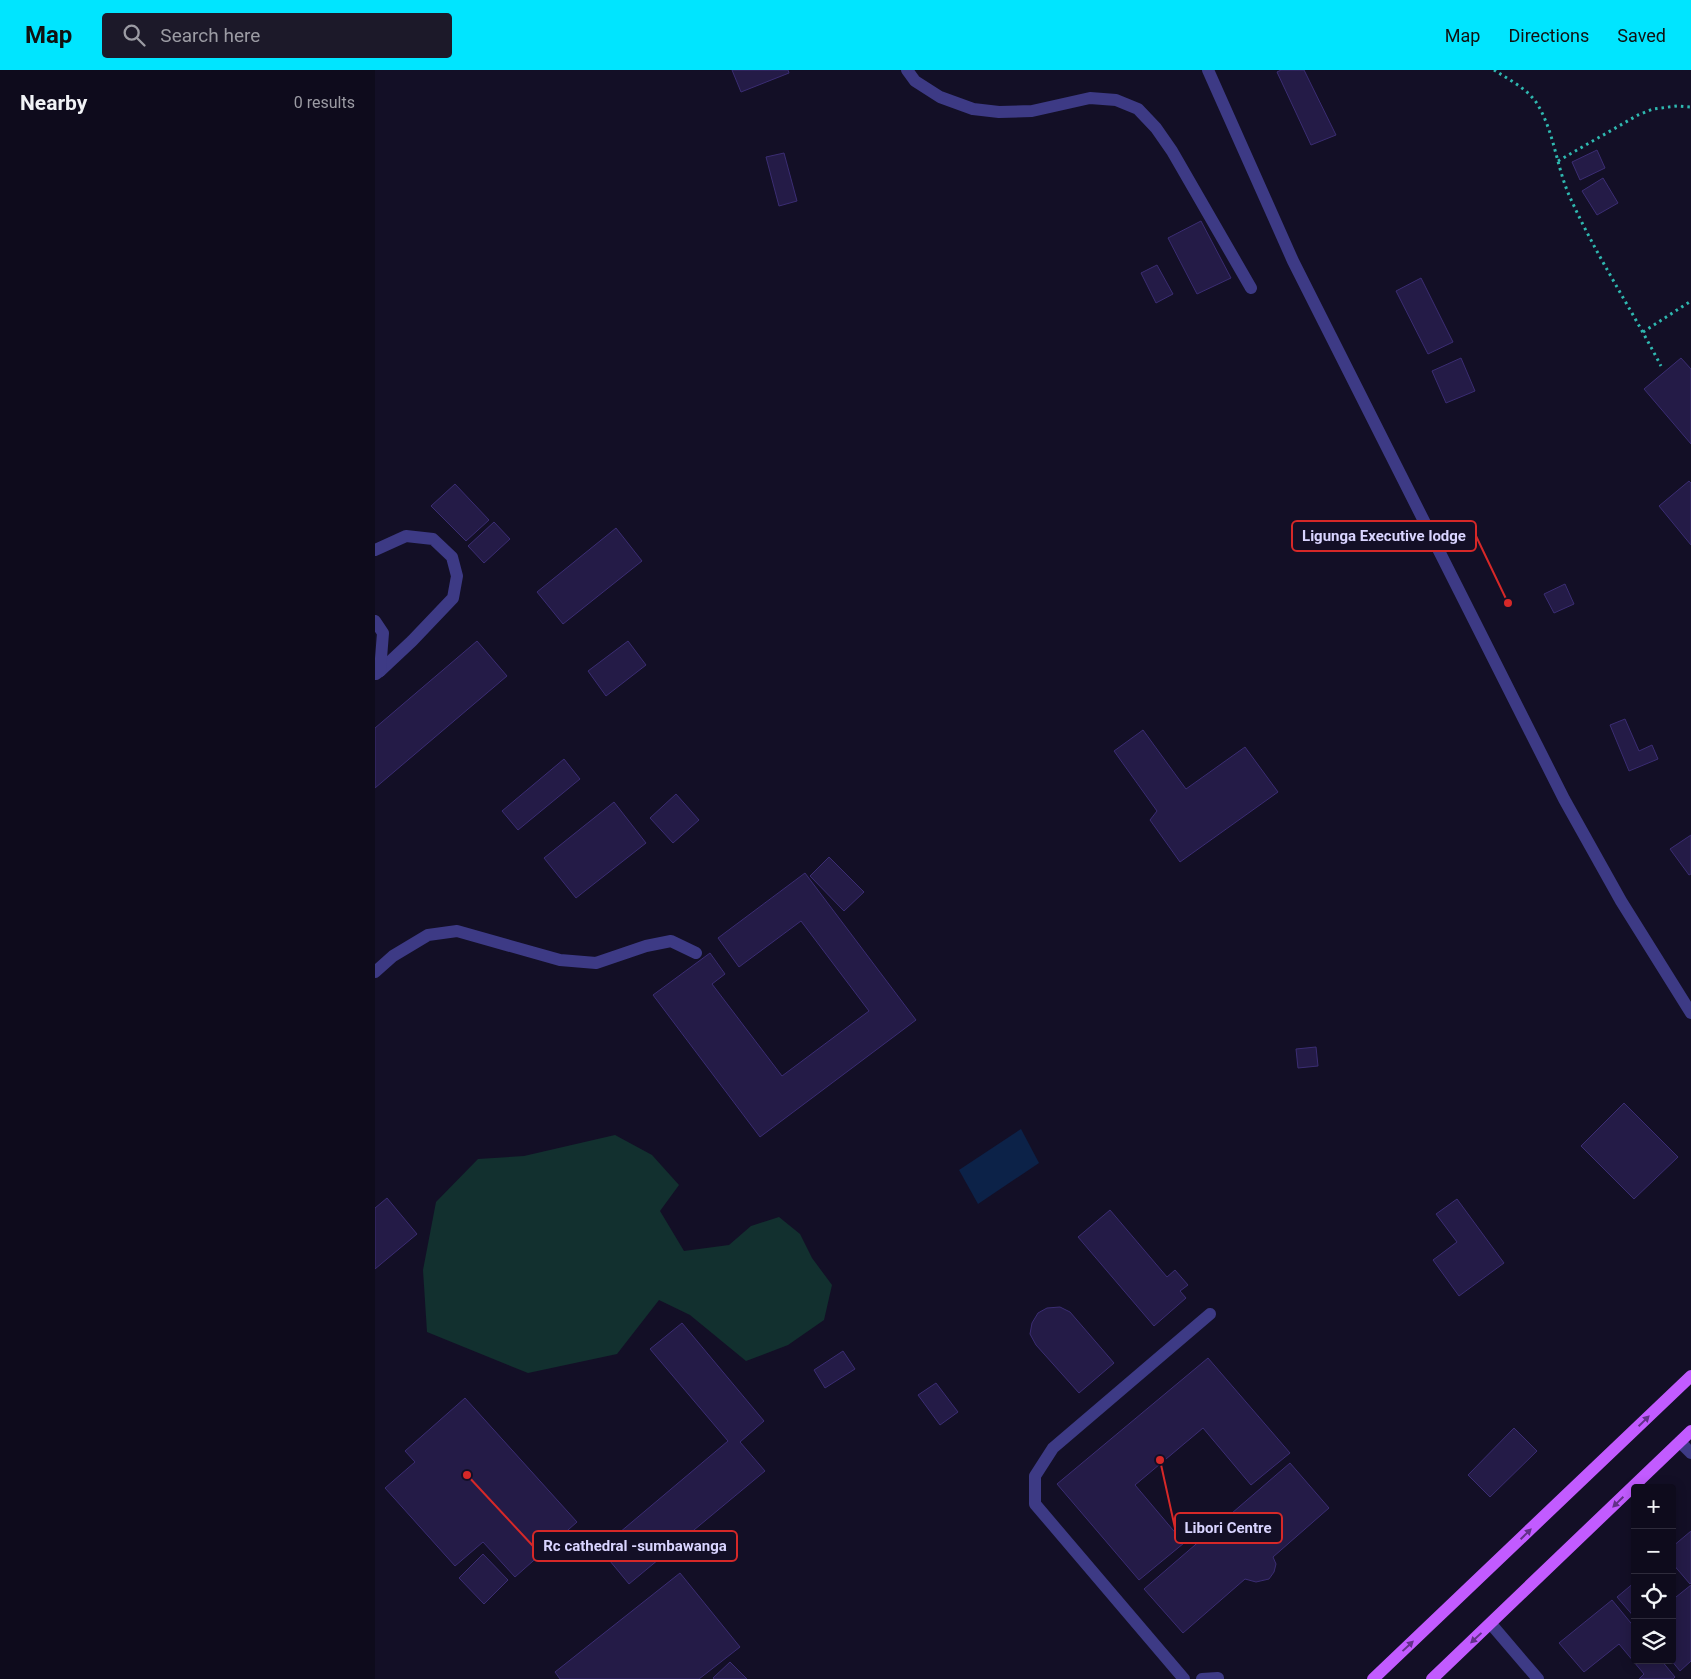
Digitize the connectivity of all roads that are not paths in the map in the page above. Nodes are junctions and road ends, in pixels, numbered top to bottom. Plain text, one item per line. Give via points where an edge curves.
1 (907, 70) edge
2 (1207, 70) edge
3 (1251, 288) dead end
4 (375, 550) edge
5 (375, 621) edge
6 (377, 673) edge
7 (696, 953) dead end
8 (375, 972) edge
9 (1691, 1013) edge
10 (1210, 1314) dead end
11 (1691, 1376) edge
12 (1691, 1431) edge
13 (1680, 1442) junction
14 (1691, 1453) edge
15 (1491, 1624) junction
16 (1218, 1678) edge
17 (1184, 1679) edge
18 (1202, 1679) edge
19 (1373, 1679) edge
20 (1432, 1679) edge
21 (1538, 1679) edge

1 - 3 street via 915,80 940,96 973,109 999,112 1032,110 1090,98 1115,100 1138,109 1172,151
2 - 9 street via 1293,261 1564,799 1621,901
4 - 6 street via 406,536 433,539 453,557 457,576 453,598
5 - 6 street via 383,633
7 - 8 street via 671,941 596,963 560,960 457,931 428,935 393,956
10 - 17 street via 1053,1448 1035,1476 1035,1504
19 -> 11 main road
12 - 13 main road
13 - 14 street
13 -> 15 main road
15 -> 20 main road
15 - 21 street
16 - 18 street

